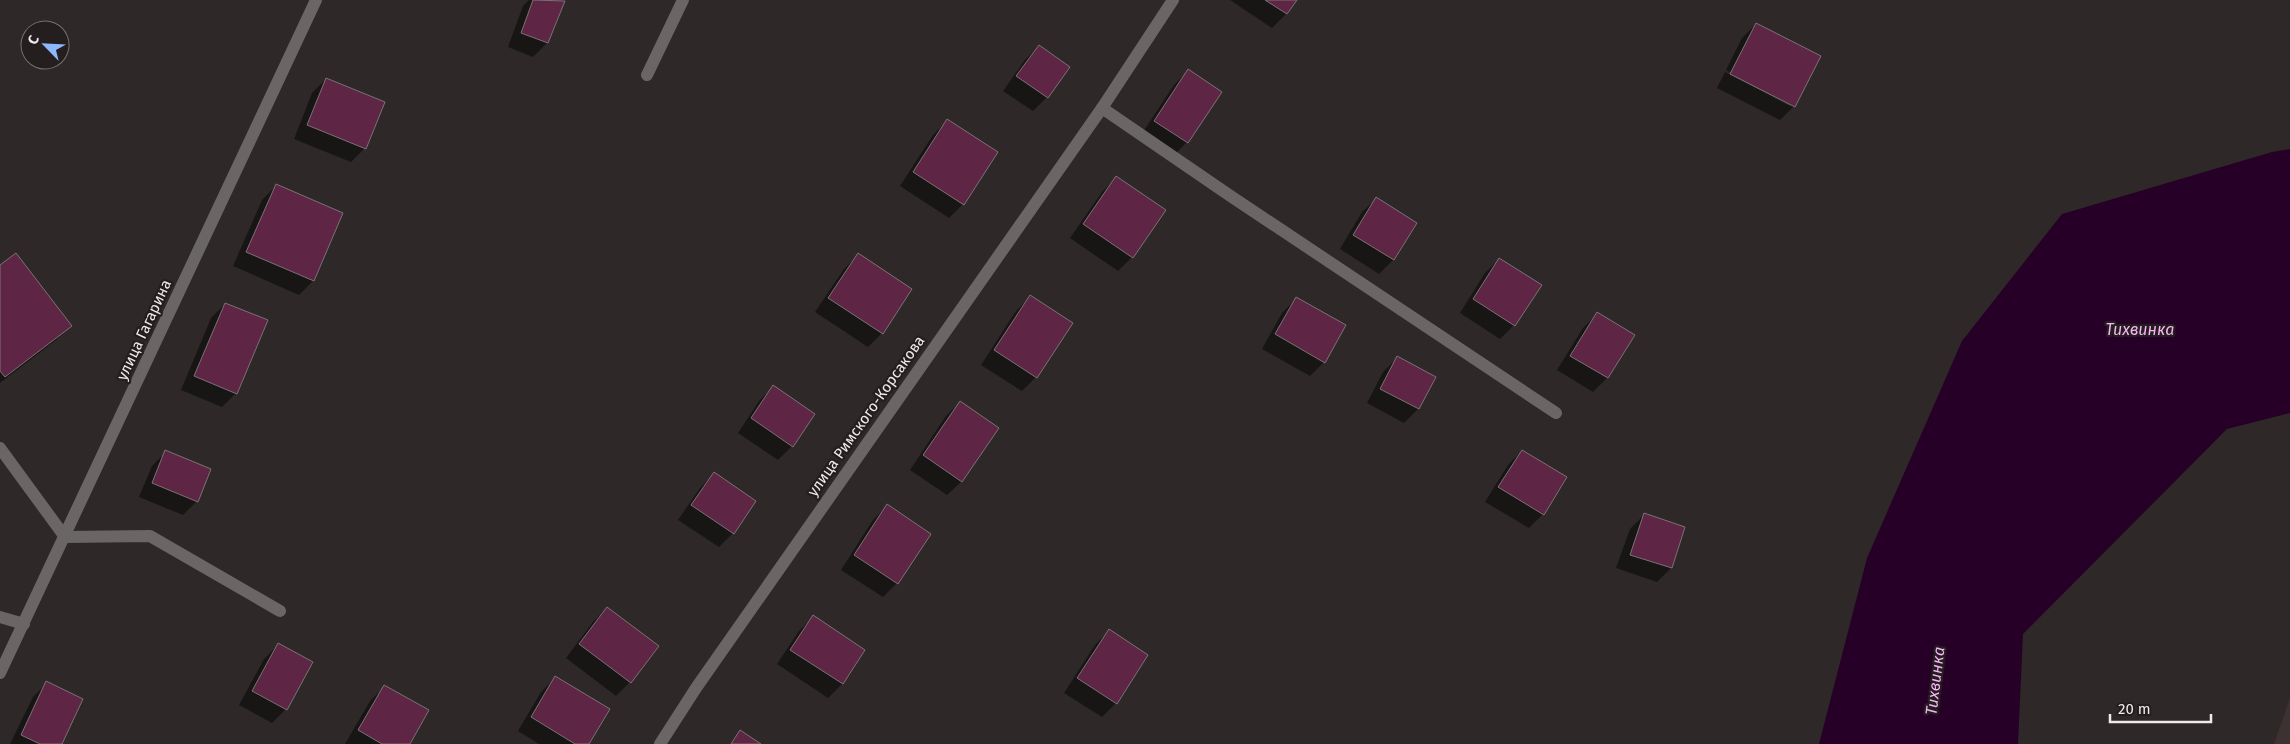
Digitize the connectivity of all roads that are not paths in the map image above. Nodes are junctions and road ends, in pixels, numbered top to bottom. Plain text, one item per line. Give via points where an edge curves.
1 (316, 0) edge
2 (683, 0) edge
3 (1173, 0) edge
4 (647, 76) dead end
5 (1102, 108) junction
6 (1556, 412) dead end
7 (0, 448) edge
8 (65, 537) junction
9 (280, 611) dead end
10 (0, 617) edge
11 (24, 624) junction
12 (0, 673) edge
13 (660, 744) edge

1 - 8 street, улица Гагарина
2 - 4 street
3 - 5 street, улица Римского-Корсакова
5 - 6 street
5 - 13 street, улица Римского-Корсакова
7 - 8 street
8 - 9 street via 150,536
8 - 11 street, улица Гагарина
10 - 11 street
11 - 12 street, улица Гагарина

